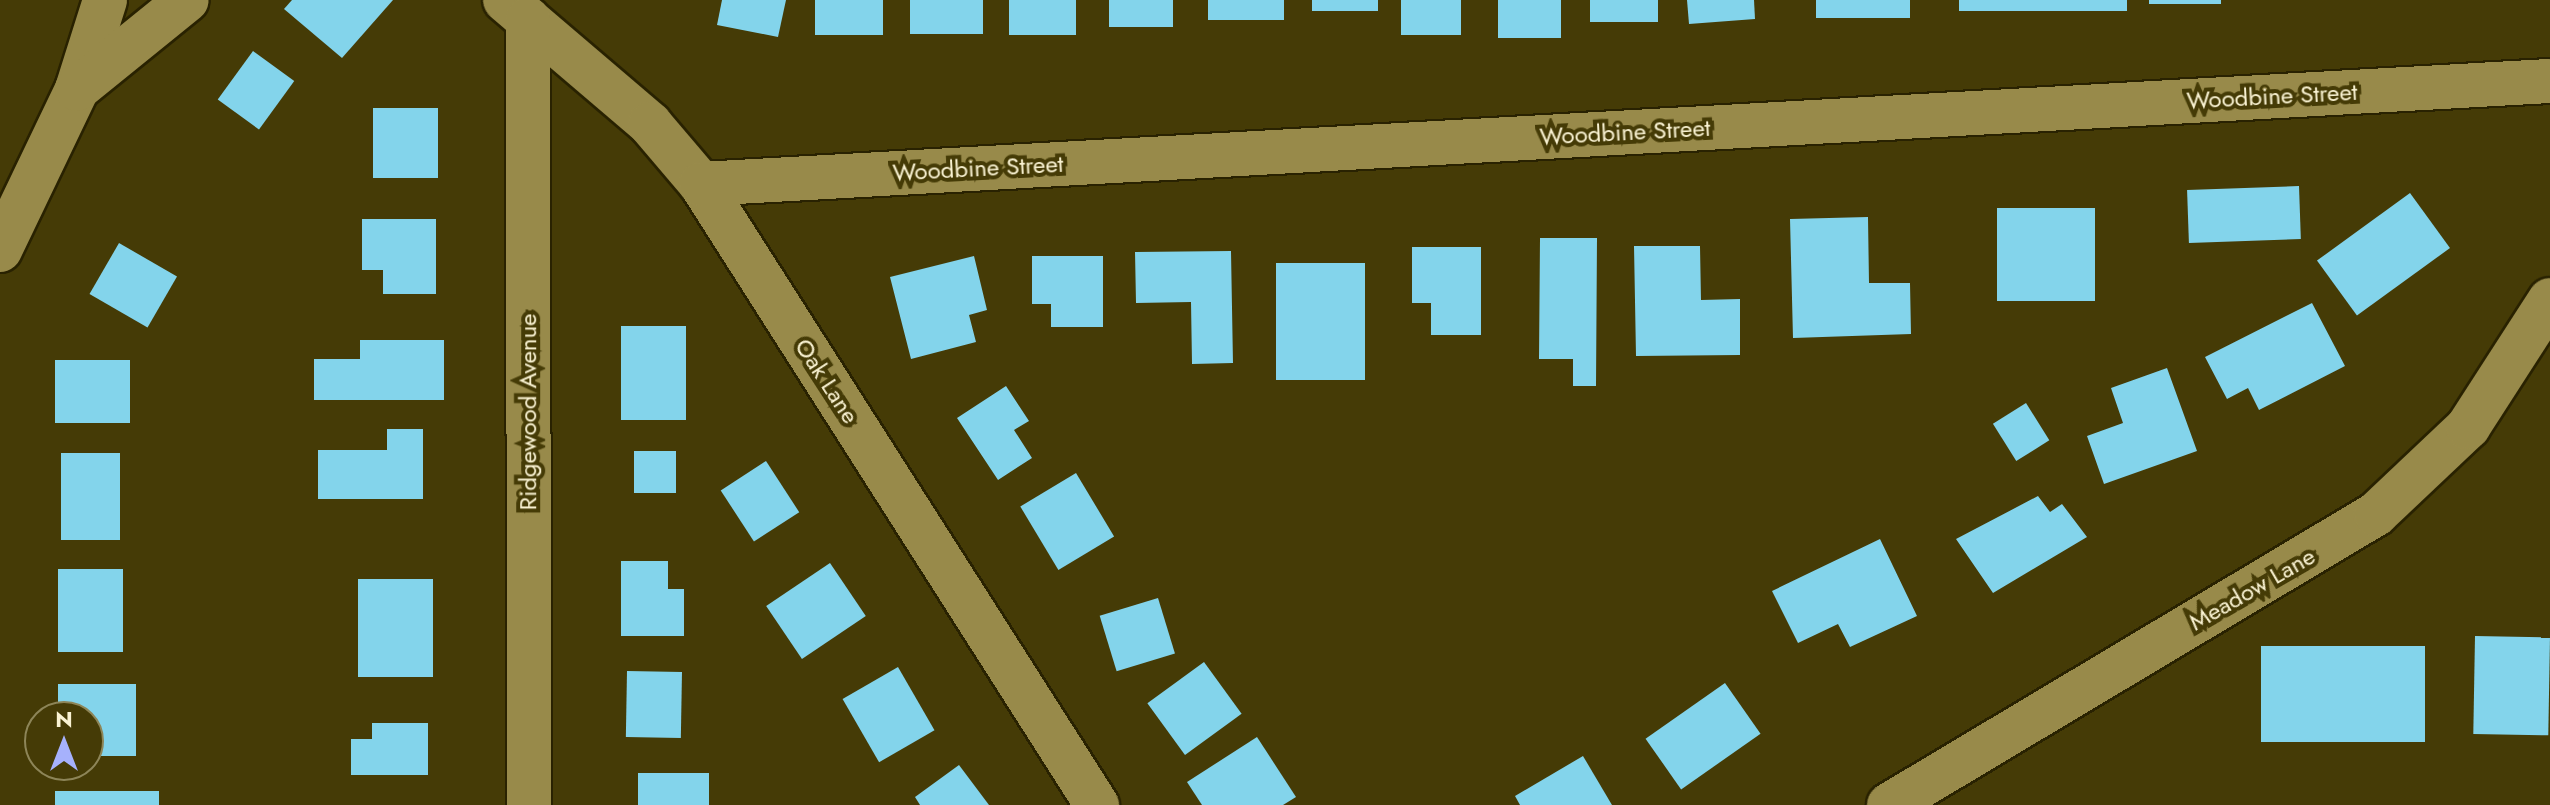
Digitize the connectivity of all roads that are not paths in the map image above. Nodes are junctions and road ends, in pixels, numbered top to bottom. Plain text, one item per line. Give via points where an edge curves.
1 (105, 0) edge
2 (187, 0) edge
3 (516, 10) edge
4 (2550, 81) edge
5 (77, 89) junction
6 (701, 184) junction
7 (0, 250) edge
8 (2550, 300) edge
9 (529, 805) edge
10 (1097, 805) edge
11 (1889, 805) edge

1 - 5 street
2 - 5 street
3 - 6 street, Oak Lane via 650,124
3 - 9 street, Ridgewood Avenue
4 - 6 street, Woodbine Street
5 - 7 street
6 - 10 street, Oak Lane
8 - 11 street, Meadow Lane via 2468,427 2376,514

